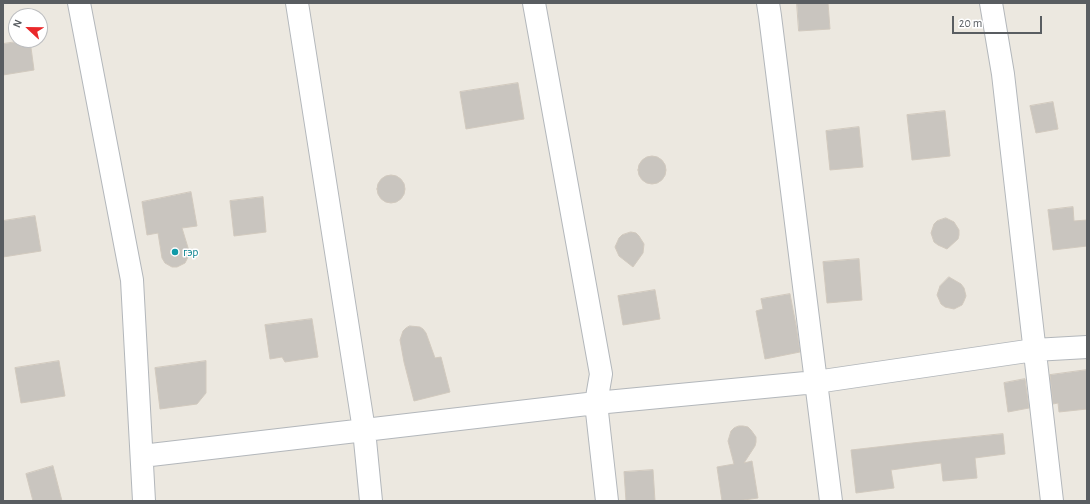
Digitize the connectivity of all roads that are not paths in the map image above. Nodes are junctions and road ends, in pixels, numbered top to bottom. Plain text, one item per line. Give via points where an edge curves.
1 (79, 3) edge
2 (297, 3) edge
3 (534, 3) edge
4 (768, 3) edge
5 (991, 3) edge
6 (1087, 346) edge
7 (1034, 350) junction
8 (816, 382) junction
9 (596, 403) junction
10 (364, 430) junction
11 (142, 456) junction
12 (144, 501) edge
13 (371, 501) edge
14 (606, 501) edge
15 (831, 501) edge
16 (1052, 501) edge

1 - 11 street via 132,280
2 - 10 street
3 - 9 street via 601,374
4 - 8 street
5 - 7 street via 1003,74
6 - 7 street
7 - 8 street
7 - 16 street
8 - 9 street
8 - 15 street
9 - 10 street
9 - 14 street
10 - 11 street
10 - 13 street
11 - 12 street

